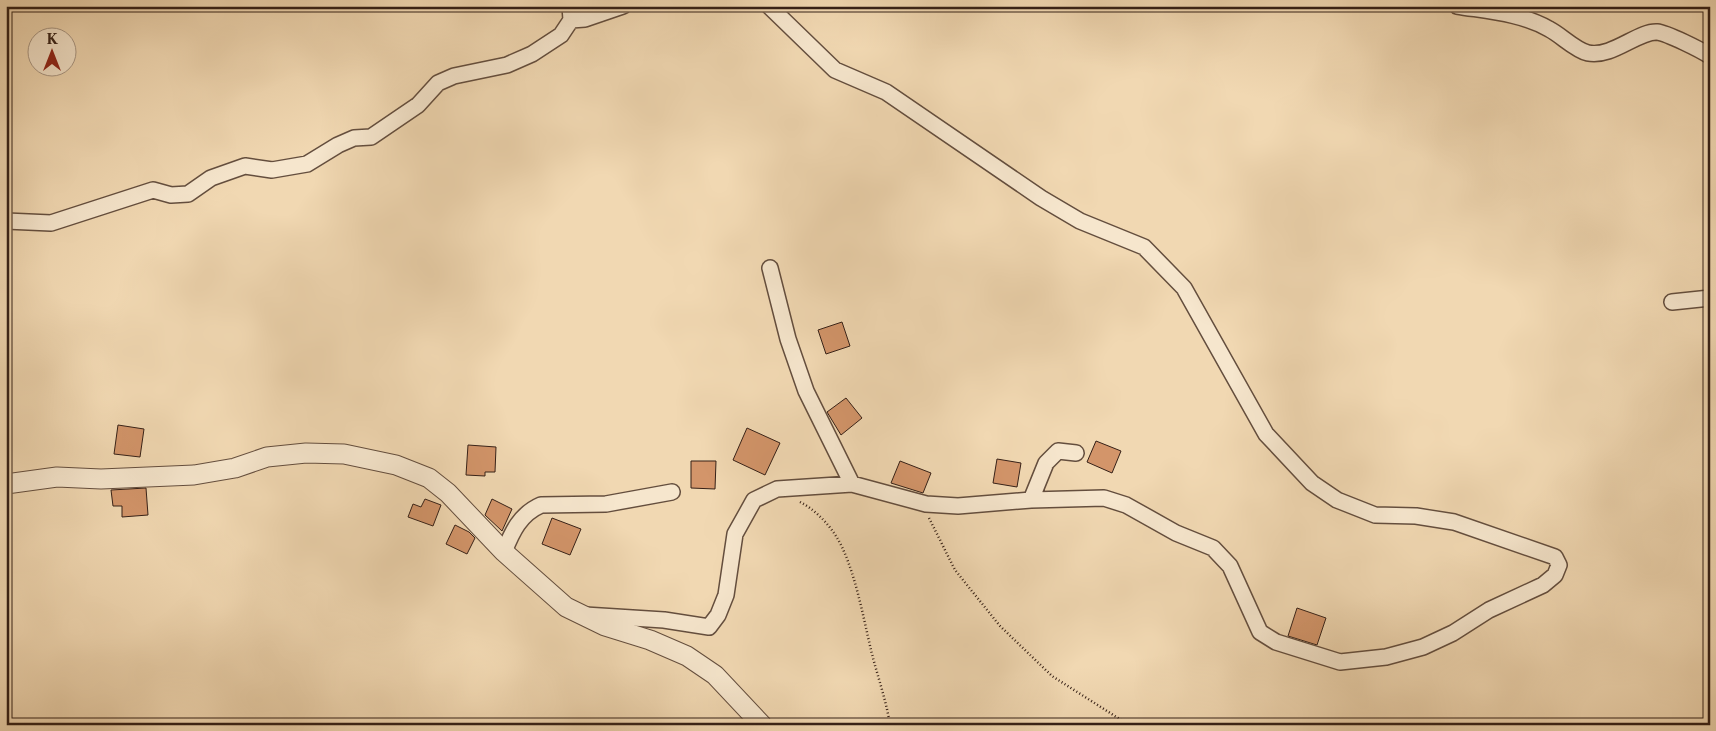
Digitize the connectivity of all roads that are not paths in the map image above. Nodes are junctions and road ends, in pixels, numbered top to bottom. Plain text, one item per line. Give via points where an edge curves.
1 (624, 6) edge
2 (769, 6) edge
3 (1456, 6) edge
4 (571, 13) edge
5 (1710, 56) edge
6 (6, 221) edge
7 (770, 268) dead end
8 (1710, 298) edge
9 (1672, 302) dead end
10 (1076, 453) dead end
11 (6, 484) edge
12 (852, 484) junction
13 (672, 492) dead end
14 (1031, 500) junction
15 (504, 552) junction
16 (584, 614) junction
17 (762, 725) edge

1 - 4 street via 586,19
2 - 14 street via 835,70 886,92 1080,221 1144,247 1184,288 1266,434 1312,482 1337,500 1375,515 1416,516 1454,522 1555,556 1559,565 1555,575 1543,586 1489,610 1423,647 1386,657 1340,662 1276,642 1260,632 1230,566 1213,548 1176,533 1126,505 1104,498
3 - 5 street via 1514,15 1548,28 1588,53 1611,51 1657,32
4 - 6 street via 561,35 532,54 507,65 454,76 438,83 418,105 371,136 338,144 307,164 272,170 244,166 210,178 188,194 171,195 153,190 59,221
7 - 12 street via 788,339 806,391
8 - 9 street
10 - 14 street via 1058,451 1046,463
11 - 15 street via 57,477 101,479 194,475 235,468 267,457 306,452 344,454 396,465 429,478 448,493
12 - 14 street via 926,504 958,506
12 - 16 street via 777,489 754,500 735,534 726,595 709,627
13 - 15 street via 606,504 541,505 520,520
15 - 16 street via 566,607
16 - 17 street via 605,626 670,648 700,664

